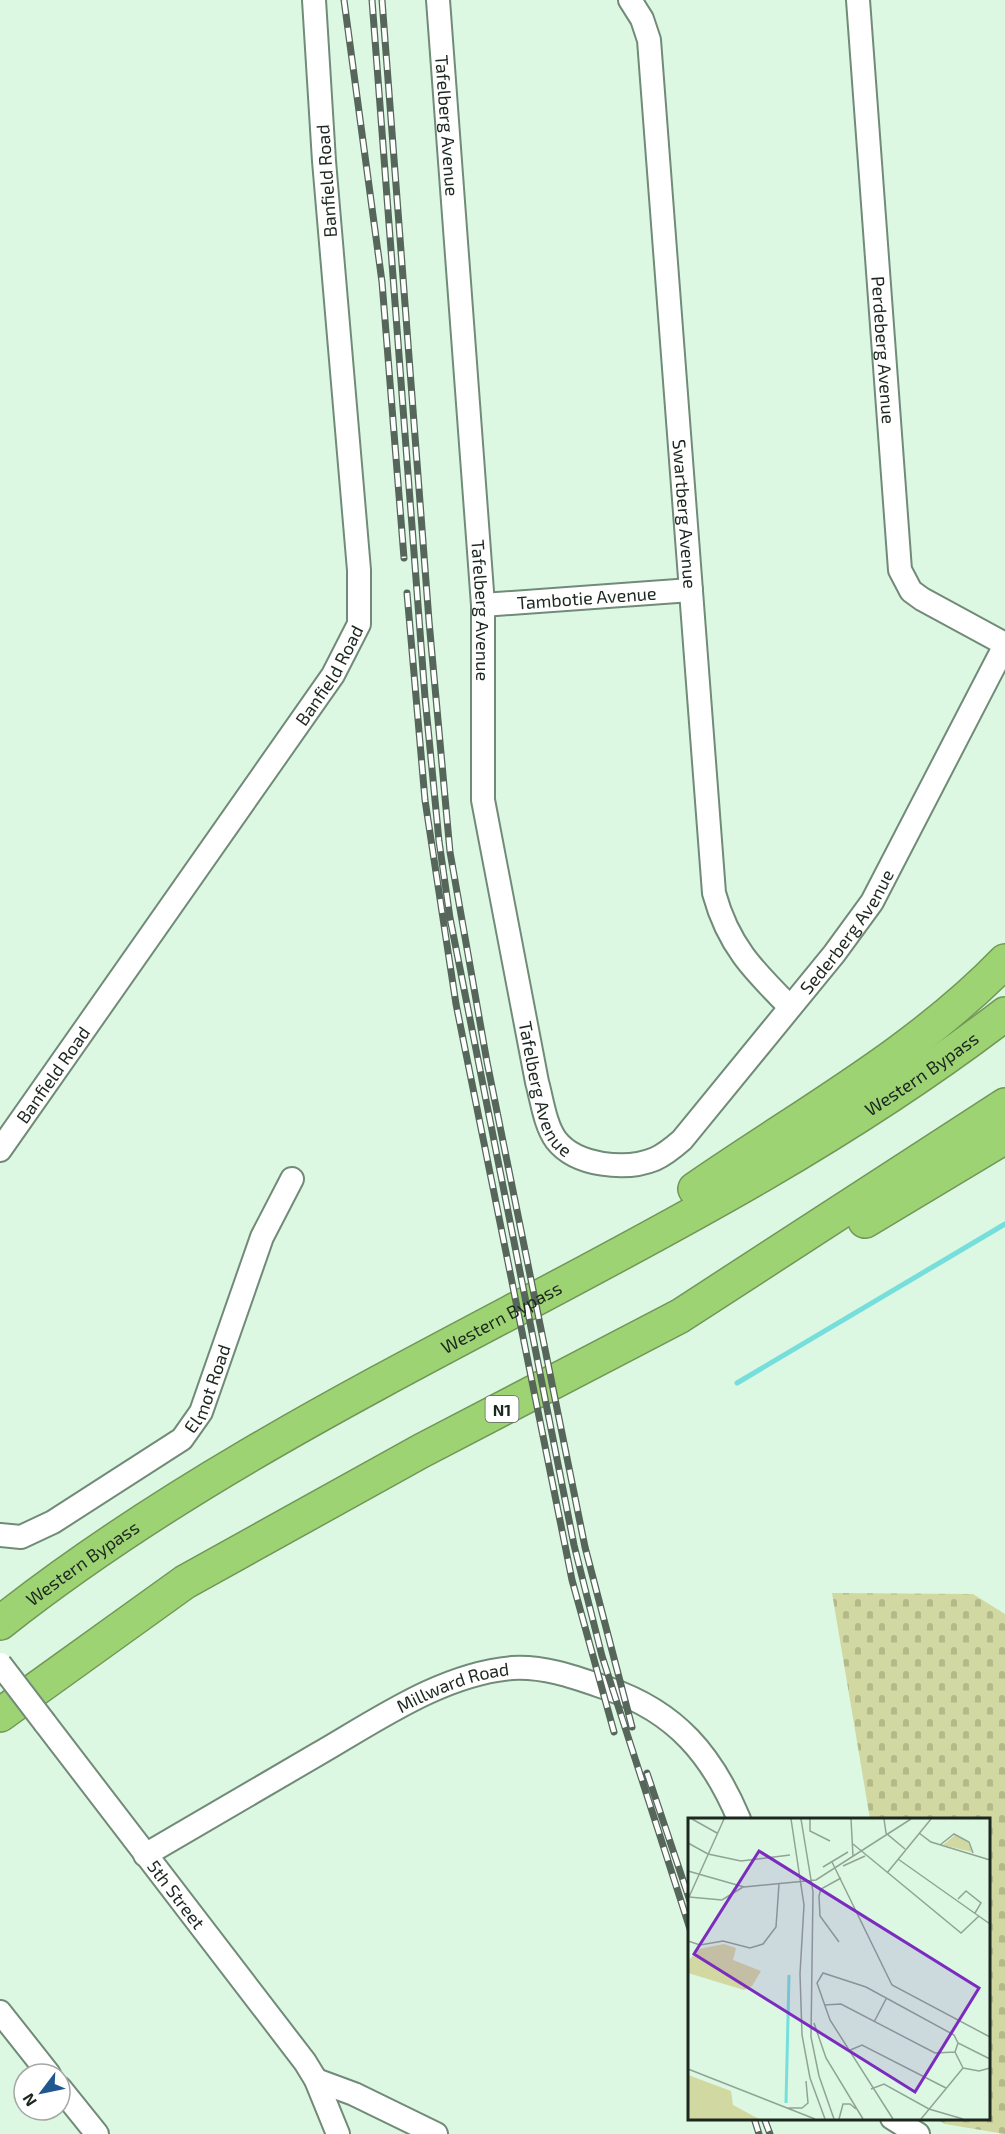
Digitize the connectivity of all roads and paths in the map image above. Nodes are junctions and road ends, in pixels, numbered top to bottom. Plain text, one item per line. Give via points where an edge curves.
1 (314, 0) edge
2 (438, 0) edge
3 (630, 0) edge
4 (858, 0) edge
5 (691, 590) junction
6 (483, 604) junction
7 (1005, 644) edge
8 (1005, 961) edge
9 (790, 1007) junction
10 (1005, 1014) edge
11 (1005, 1105) edge
12 (1005, 1137) edge
13 (0, 1150) edge
14 (624, 1165) joint
15 (292, 1179) dead end
16 (550, 1290) junction
17 (680, 1316) junction
18 (0, 1535) edge
19 (0, 1623) edge
20 (0, 1664) edge
21 (0, 1714) edge
22 (739, 1818) edge
23 (145, 1855) junction
24 (0, 2012) edge
25 (40, 2062) edge
26 (316, 2080) junction
27 (72, 2103) edge
28 (894, 2119) edge
29 (97, 2134) edge
30 (338, 2134) edge
31 (436, 2134) edge
32 (917, 2134) edge

1 - 13 street, Banfield Road via 359,570 359,624 333,675
2 - 6 street, Tafelberg Avenue
3 - 5 street, Swartberg Avenue via 649,40
4 - 7 street, Perdeberg Avenue via 900,570 911,591 922,599
5 - 6 street, Tambotie Avenue
5 - 9 street, Swartberg Avenue via 714,893 723,924 739,951
6 - 14 street, Tafelberg Avenue via 483,800 537,1082 550,1128 570,1154
7 - 9 street, Sederberg Avenue via 872,902
8 - 16 highway via 880,1066 769,1137
9 - 14 street, Sederberg Avenue via 682,1140 655,1159
10 - 16 highway, Western Bypass via 908,1083 799,1152
11 - 17 highway, N1
12 - 17 highway via 771,1275
15 - 18 street, Elmot Road via 262,1237 193,1426 182,1439 132,1473 40,1530 21,1537
16 - 19 highway, Western Bypass via 293,1429 152,1515
17 - 21 highway, N1 via 422,1451 185,1582
20 - 23 street, 5th Street, bridge
22 - 23 street, Millward Road via 705,1755 664,1717 635,1698 551,1670 512,1668 485,1672 418,1697
23 - 26 street, 5th Street
24 - 25 street
26 - 30 street, 5th Street
26 - 31 street
27 - 29 street
28 - 32 street

